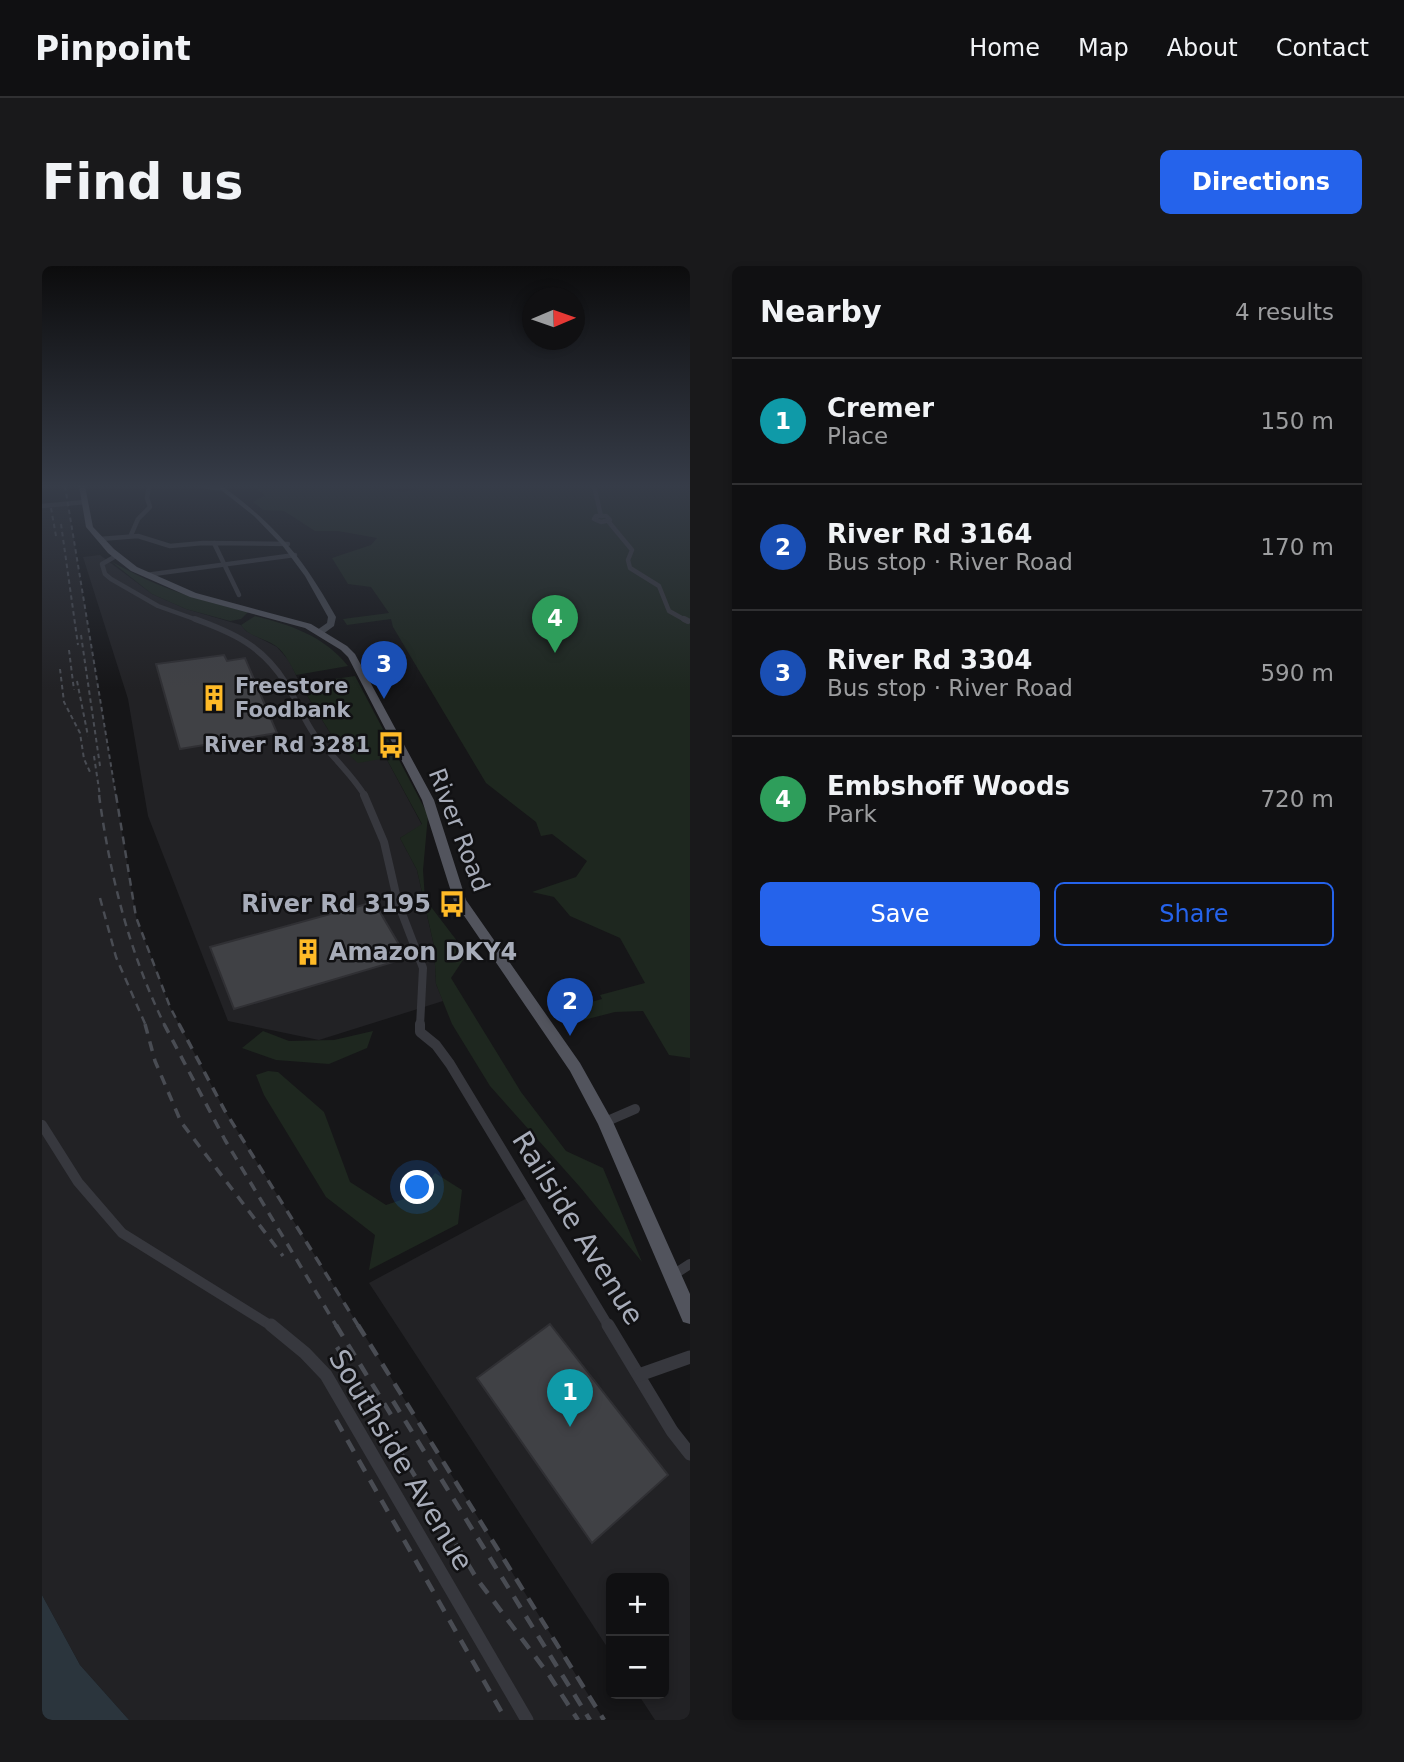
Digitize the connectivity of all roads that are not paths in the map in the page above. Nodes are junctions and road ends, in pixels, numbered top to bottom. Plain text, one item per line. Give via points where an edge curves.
1 (219, 554) edge
2 (630, 554) edge
3 (295, 555) joint
4 (116, 556) joint
5 (225, 565) junction
6 (146, 575) junction
7 (239, 595) dead end
8 (688, 621) dead end
9 (320, 632) junction
10 (635, 1109) dead end
11 (605, 1122) junction
12 (42, 1125) edge
13 (690, 1264) edge
14 (673, 1275) junction
15 (690, 1315) edge
16 (690, 1357) edge
17 (639, 1375) junction
18 (690, 1454) edge
19 (527, 1720) edge

1 - 5 street
2 - 8 street via 630,568 659,586 669,611
3 - 5 street
3 - 9 street via 332,617 331,624
4 - 6 main road, River Road
4 - 17 street, Railside Avenue via 102,565 111,579 158,606 221,628 264,653 310,729 364,795 389,857 398,903 423,968 420,1032 450,1064
5 - 6 street
5 - 7 street
6 - 9 main road, River Road via 193,595
9 - 11 main road, River Road via 352,656 428,800 460,901 558,1040
10 - 11 street
11 - 14 main road, River Road
12 - 19 street, Southside Avenue via 83,1190 122,1233 277,1329 326,1375
13 - 14 street
14 - 15 main road, River Road
16 - 17 street
17 - 18 street, Railside Avenue

